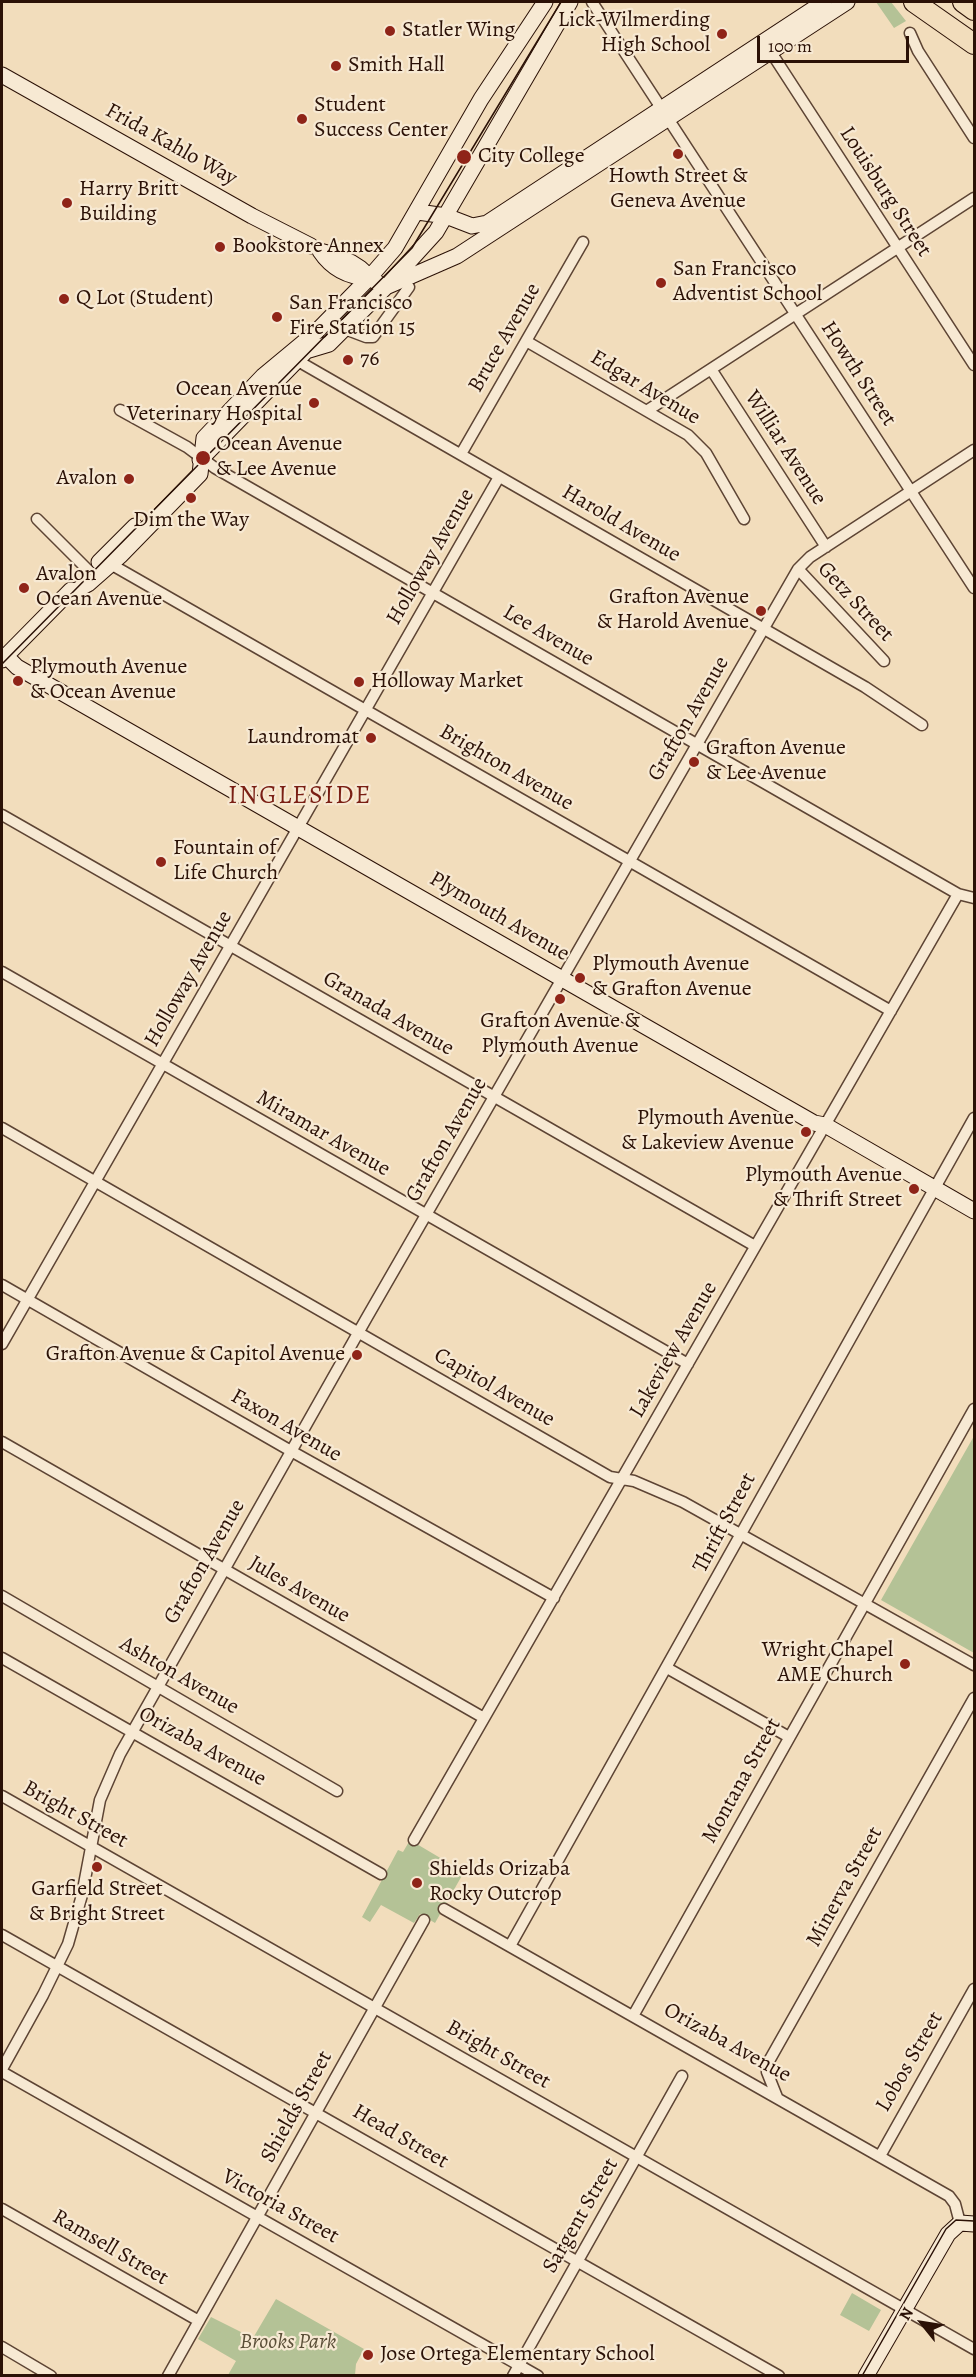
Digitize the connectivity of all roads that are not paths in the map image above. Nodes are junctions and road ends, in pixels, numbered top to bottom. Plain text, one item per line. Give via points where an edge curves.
1 (545, 2) edge
2 (570, 2) edge
3 (592, 2) edge
4 (824, 2) edge
5 (847, 2) edge
6 (914, 2) edge
7 (963, 2) edge
8 (975, 10) edge
9 (910, 33) dead end
10 (975, 44) edge
11 (767, 46) junction
12 (2, 75) edge
13 (664, 113) junction
14 (975, 138) edge
15 (975, 198) edge
16 (418, 212) junction
17 (446, 216) junction
18 (583, 242) dead end
19 (898, 247) junction
20 (377, 283) junction
21 (409, 287) dead end
22 (397, 304) junction
23 (796, 314) junction
24 (345, 329) junction
25 (316, 332) junction
26 (526, 341) junction
27 (303, 355) junction
28 (975, 365) edge
29 (711, 369) junction
30 (120, 410) dead end
31 (648, 410) junction
32 (975, 450) edge
33 (461, 454) junction
34 (202, 458) junction
35 (499, 477) junction
36 (911, 491) junction
37 (37, 519) dead end
38 (744, 519) dead end
39 (826, 547) junction
40 (106, 562) junction
41 (798, 569) junction
42 (90, 572) junction
43 (975, 588) edge
44 (433, 593) junction
45 (64, 597) junction
46 (764, 628) junction
47 (4, 658) edge
48 (884, 661) dead end
49 (367, 710) junction
50 (922, 724) dead end
51 (697, 744) junction
52 (2, 815) edge
53 (299, 828) junction
54 (630, 861) junction
55 (958, 894) junction
56 (975, 898) edge
57 (231, 946) junction
58 (2, 972) edge
59 (563, 979) junction
60 (891, 1011) junction
61 (162, 1065) junction
62 (495, 1097) junction
63 (975, 1118) edge
64 (825, 1125) junction
65 (2, 1128) edge
66 (94, 1182) junction
67 (935, 1188) junction
68 (975, 1210) edge
69 (426, 1216) junction
70 (755, 1246) junction
71 (2, 1285) edge
72 (27, 1300) junction
73 (358, 1333) junction
74 (2, 1344) edge
75 (688, 1364) junction
76 (975, 1409) edge
77 (2, 1442) edge
78 (291, 1451) junction
79 (621, 1480) junction
80 (741, 1533) junction
81 (223, 1569) junction
82 (2, 1596) edge
83 (554, 1598) junction
84 (865, 1603) junction
85 (2, 1658) edge
86 (975, 1665) edge
87 (667, 1668) junction
88 (158, 1685) junction
89 (975, 1698) edge
90 (484, 1718) junction
91 (131, 1732) junction
92 (789, 1737) junction
93 (337, 1791) dead end
94 (2, 1796) edge
95 (414, 1840) dead end
96 (90, 1846) junction
97 (381, 1874) dead end
98 (444, 1909) dead end
99 (424, 1920) dead end
100 (2, 1935) edge
101 (510, 1946) junction
102 (58, 1966) junction
103 (975, 1989) edge
104 (375, 2008) junction
105 (633, 2016) junction
106 (2, 2070) edge
107 (682, 2076) dead end
108 (777, 2097) junction
109 (316, 2112) junction
110 (637, 2156) junction
111 (880, 2156) junction
112 (2, 2209) edge
113 (257, 2216) junction
114 (967, 2224) edge
115 (578, 2260) junction
116 (903, 2309) junction
117 (198, 2321) junction
118 (2, 2347) edge
119 (975, 2349) edge
120 (519, 2364) junction
121 (51, 2376) edge
122 (168, 2376) edge
123 (513, 2376) edge
124 (538, 2376) edge
125 (779, 2376) edge
126 (866, 2376) edge

1 - 16 main road via 481,99
2 - 17 main road
3 - 13 street, Howth Street
4 - 11 main road
5 - 11 main road
6 - 10 highway
7 - 8 highway
9 - 14 street
11 - 13 main road
11 - 19 street, Louisburg Street
12 - 20 main road, Frida Kahlo Way via 315,249 328,264 344,273
13 - 17 main road via 487,223 472,226
13 - 20 main road via 457,256
13 - 23 street, Howth Street
15 - 19 street
16 - 17 main road
16 - 20 main road
17 - 20 main road via 426,244
18 - 26 street, Bruce Avenue
19 - 23 street
19 - 28 street, Louisburg Street
20 - 22 street
20 - 24 main road
20 - 25 main road
21 - 22 street
22 - 24 street via 373,337
23 - 29 street
23 - 36 street, Howth Street
24 - 27 main road via 329,344
25 - 27 main road
25 - 34 main road via 263,376 204,438
26 - 31 street, Edgar Avenue
26 - 33 street, Bruce Avenue
27 - 33 street, Harold Avenue
27 - 34 main road
29 - 31 street
29 - 39 street, Williar Avenue
30 - 34 street, Lee Avenue
31 - 38 street, Edgar Avenue via 698,444
32 - 36 street
33 - 35 street, Harold Avenue
34 - 40 main road
34 - 44 street, Lee Avenue
35 - 44 street, Holloway Avenue
35 - 46 street, Harold Avenue
36 - 39 street
36 - 43 street, Howth Street
37 - 42 street
39 - 41 street
40 - 42 main road
40 - 45 main road via 88,584
40 - 49 street, Brighton Avenue
41 - 46 street, Grafton Avenue
41 - 48 street, Getz Street
42 - 45 main road
44 - 49 street, Holloway Avenue
44 - 51 street, Lee Avenue
45 - 47 main road
46 - 50 street, Harold Avenue
46 - 51 street, Grafton Avenue
47 - 53 main road, Plymouth Avenue
49 - 53 street, Holloway Avenue
49 - 54 street, Brighton Avenue
51 - 54 street, Grafton Avenue
51 - 55 street, Lee Avenue
52 - 57 street, Granada Avenue
53 - 57 street, Holloway Avenue
53 - 59 main road, Plymouth Avenue
54 - 59 street, Grafton Avenue
54 - 60 street, Brighton Avenue
55 - 56 street
55 - 60 street, Lakeview Avenue
57 - 61 street, Holloway Avenue
57 - 62 street, Granada Avenue
58 - 61 street, Miramar Avenue
59 - 62 street, Grafton Avenue
59 - 64 main road, Plymouth Avenue via 814,1123
60 - 64 street, Lakeview Avenue
61 - 66 street, Holloway Avenue
61 - 69 street, Miramar Avenue
62 - 69 street, Grafton Avenue
62 - 70 street, Granada Avenue
63 - 67 street, Thrift Street
64 - 67 main road, Plymouth Avenue
64 - 70 street, Lakeview Avenue
65 - 66 street, Capitol Avenue
66 - 72 street, Holloway Avenue
66 - 73 street, Capitol Avenue
67 - 68 main road, Plymouth Avenue
67 - 80 street, Thrift Street
69 - 73 street, Grafton Avenue
69 - 75 street, Miramar Avenue
70 - 75 street, Lakeview Avenue
71 - 72 street, Faxon Avenue
72 - 74 street, Holloway Avenue
72 - 78 street, Faxon Avenue
73 - 78 street, Grafton Avenue
73 - 79 street, Capitol Avenue
75 - 79 street, Lakeview Avenue
76 - 84 street, Montana Street
77 - 81 street, Jules Avenue
78 - 81 street, Grafton Avenue
78 - 83 street, Faxon Avenue
79 - 80 street, Capitol Avenue via 634,1481 683,1502
79 - 83 street, Lakeview Avenue
80 - 84 street, Capitol Avenue
80 - 87 street, Thrift Street
81 - 88 street, Grafton Avenue
81 - 90 street, Jules Avenue
82 - 88 street, Ashton Avenue
83 - 90 street, Lakeview Avenue
84 - 86 street, Capitol Avenue
84 - 92 street, Montana Street
85 - 91 street, Orizaba Avenue
87 - 92 street
87 - 101 street, Thrift Street
88 - 91 street, Grafton Avenue
88 - 93 street, Ashton Avenue
89 - 108 street, Minerva Street via 769,2061 767,2072
90 - 95 street, Lakeview Avenue
91 - 96 street, Grafton Avenue via 100,1800
91 - 97 street, Orizaba Avenue
92 - 105 street, Montana Street
94 - 96 street, Bright Street
96 - 102 street, Grafton Avenue via 76,1919
96 - 104 street, Bright Street
98 - 101 street, Orizaba Avenue
99 - 104 street, Shields Street
100 - 102 street, Head Street
101 - 105 street, Orizaba Avenue
102 - 106 street, Grafton Avenue
102 - 109 street, Head Street
103 - 111 street, Lobos Street
104 - 109 street, Shields Street
104 - 110 street, Bright Street
105 - 108 street, Orizaba Avenue
106 - 113 street, Victoria Street
107 - 110 street, Sargent Street
108 - 111 street, Orizaba Avenue
109 - 113 street, Shields Street
109 - 115 street, Head Street
110 - 115 street, Sargent Street
110 - 116 street, Bright Street
111 - 114 street, Orizaba Avenue via 950,2196
112 - 117 street, Ramsell Street
113 - 117 street, Shields Street
113 - 120 street, Victoria Street
114 - 116 main road via 953,2228 943,2241
115 - 120 street, Sargent Street
115 - 125 street, Head Street
116 - 119 street, Bright Street
116 - 126 main road
117 - 122 street, Shields Street
118 - 121 street
120 - 123 street, Sargent Street
120 - 124 street, Victoria Street

